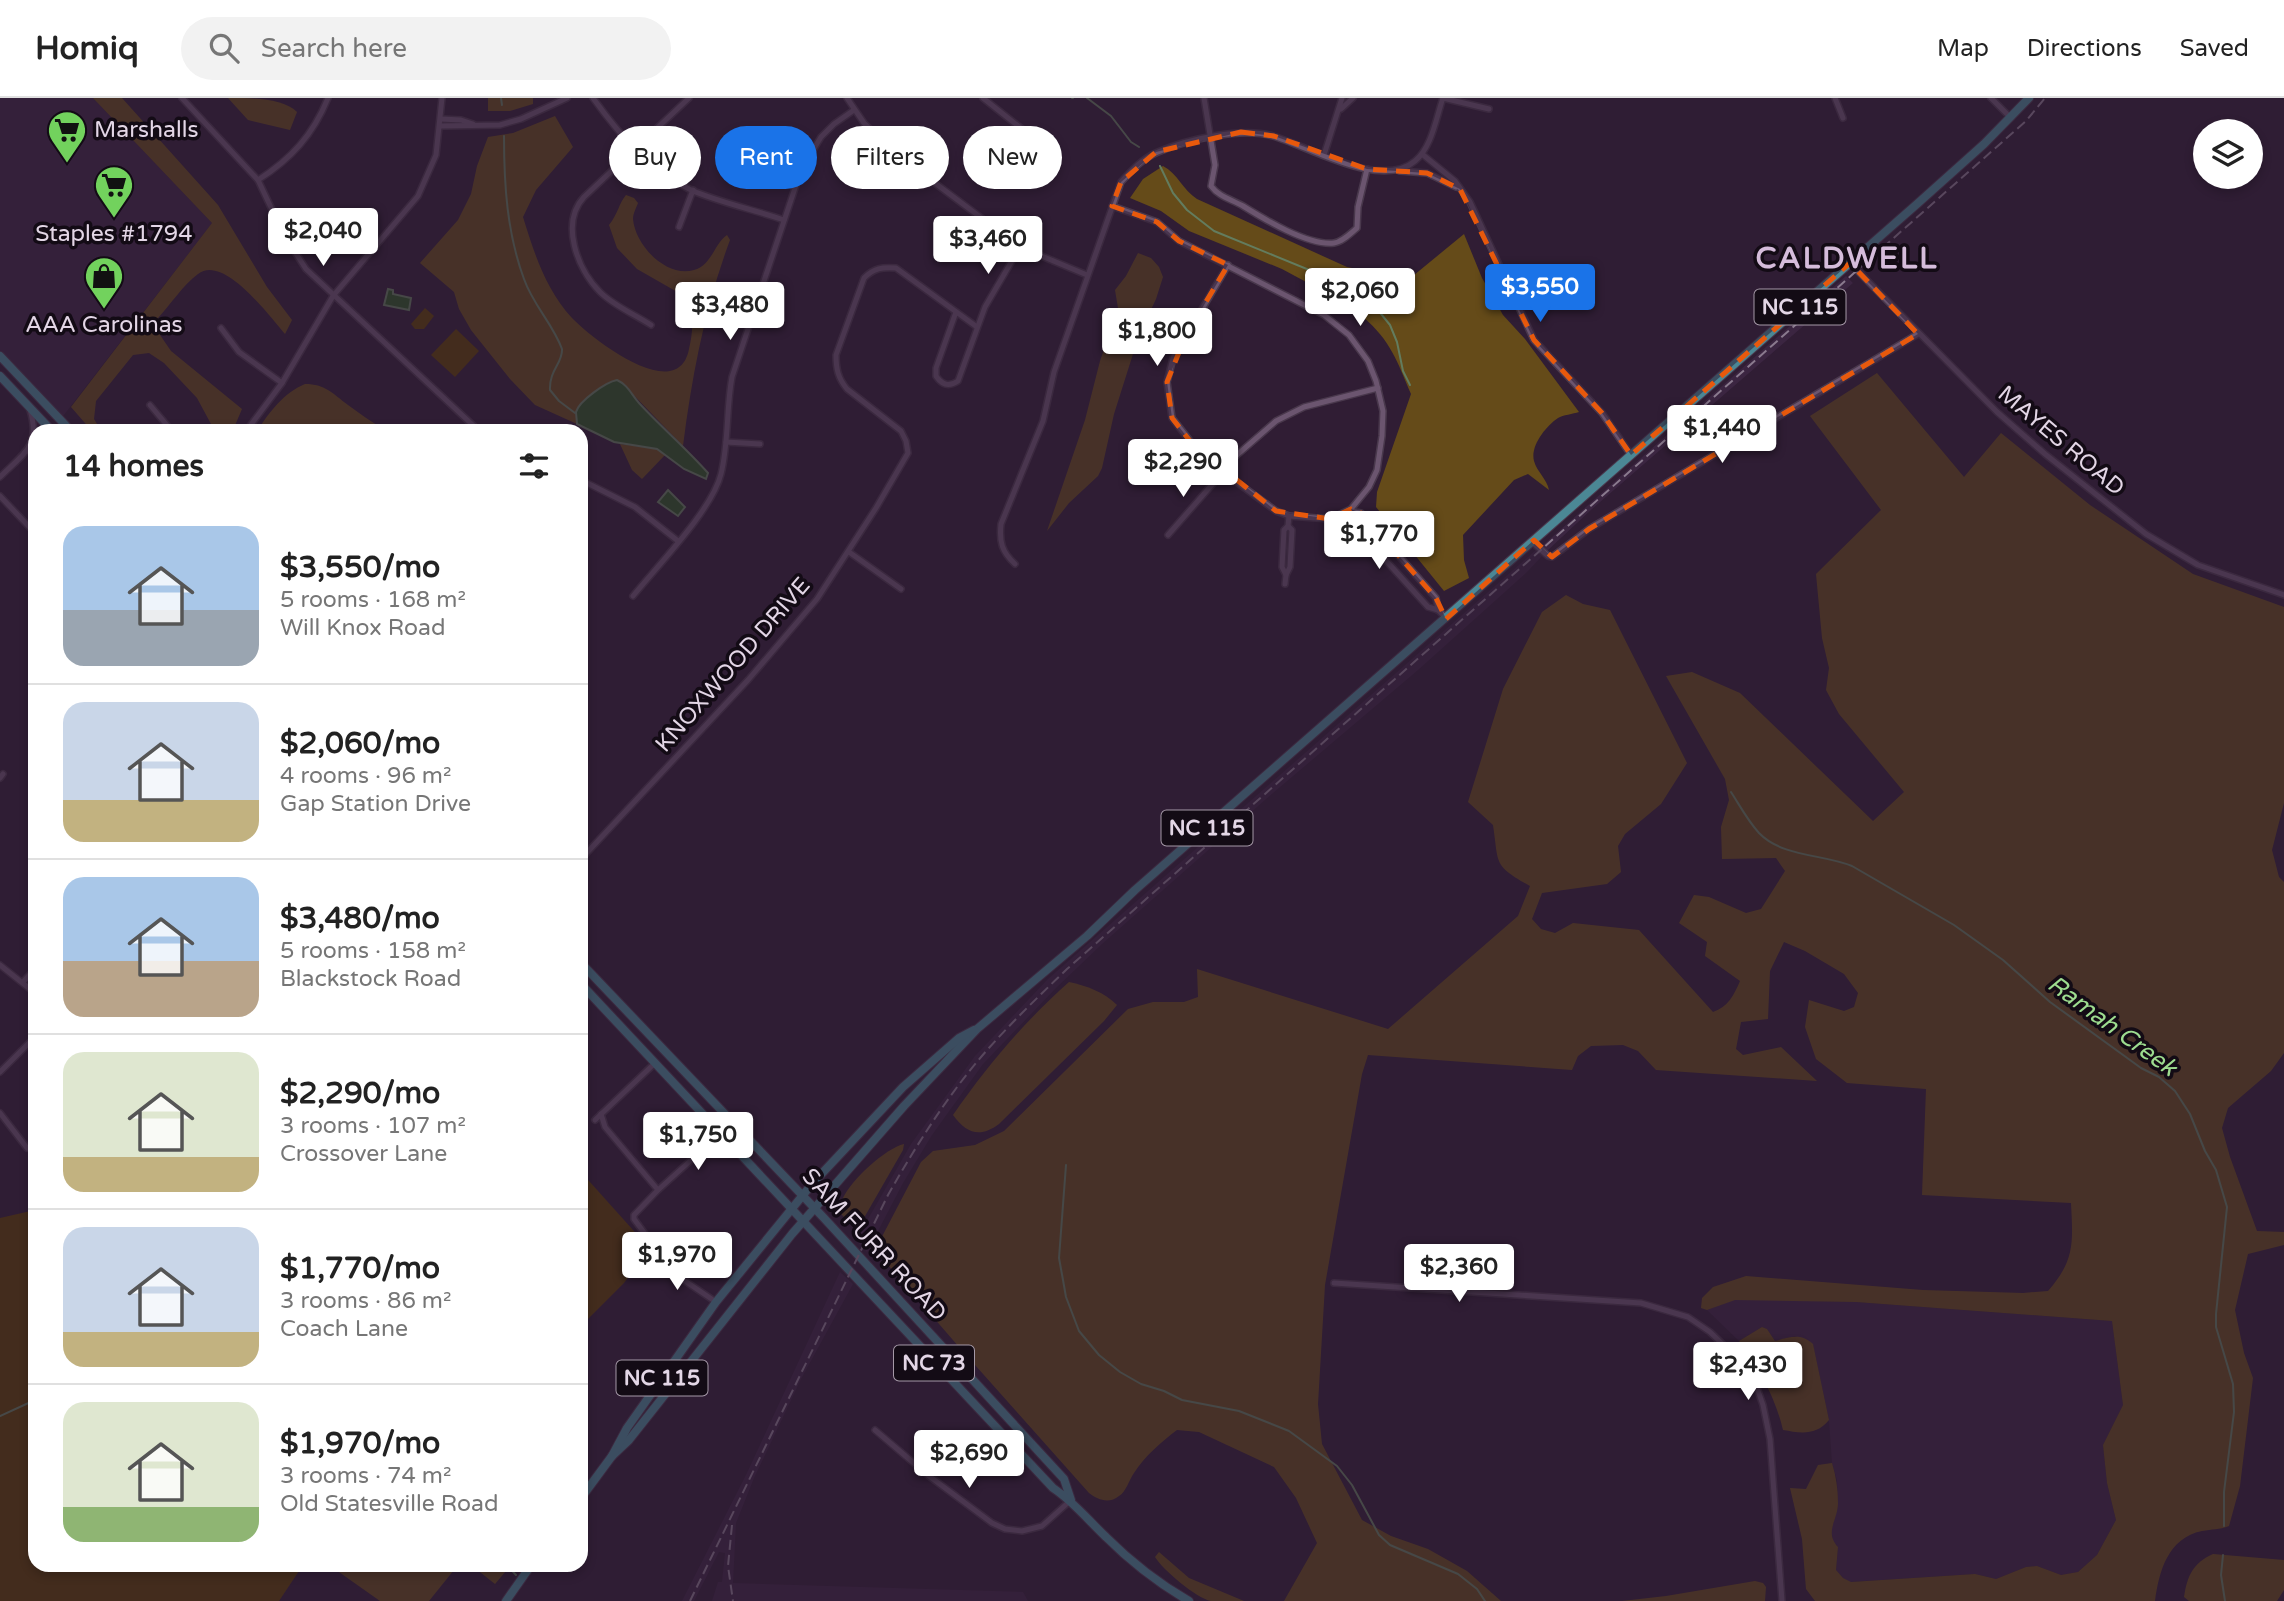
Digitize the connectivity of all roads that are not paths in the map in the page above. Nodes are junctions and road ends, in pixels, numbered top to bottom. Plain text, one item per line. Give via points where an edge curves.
1 (182, 98) edge
2 (328, 98) edge
3 (442, 98) edge
4 (567, 98) edge
5 (593, 98) edge
6 (689, 98) edge
7 (848, 98) edge
8 (982, 98) edge
9 (1204, 98) edge
10 (1342, 98) edge
11 (1353, 98) edge
12 (1443, 98) edge
13 (1835, 98) edge
14 (1991, 98) edge
15 (2029, 98) edge
16 (1489, 109) dead end
17 (854, 110) junction
18 (1339, 112) junction
19 (1843, 118) dead end
20 (2011, 118) junction
21 (441, 119) junction
22 (441, 126) junction
23 (479, 126) junction
24 (616, 126) edge
25 (659, 126) edge
26 (1018, 126) edge
27 (1211, 138) junction
28 (1422, 154) junction
29 (1324, 155) junction
30 (1367, 169) junction
31 (1396, 170) junction
32 (609, 174) edge
33 (258, 180) junction
34 (1460, 189) junction
35 (692, 190) joint
36 (1112, 206) junction
37 (784, 220) junction
38 (679, 227) dead end
39 (1020, 247) junction
40 (1850, 263) junction
41 (1228, 265) junction
42 (1087, 275) junction
43 (333, 296) junction
44 (956, 312) junction
45 (651, 325) dead end
46 (977, 327) junction
47 (221, 328) dead end
48 (1918, 334) junction
49 (0, 356) edge
50 (0, 376) edge
51 (282, 383) junction
52 (1378, 388) junction
53 (150, 405) dead end
54 (29, 407) junction
55 (32, 424) edge
56 (45, 424) edge
57 (64, 424) edge
58 (166, 424) edge
59 (251, 424) edge
60 (472, 424) edge
61 (726, 442) junction
62 (760, 444) dead end
63 (28, 446) edge
64 (28, 450) edge
65 (25, 452) junction
66 (1630, 455) junction
67 (1230, 461) junction
68 (1214, 463) junction
69 (0, 477) edge
70 (1231, 478) junction
71 (1217, 479) junction
72 (588, 483) edge
73 (0, 496) edge
74 (1353, 511) junction
75 (1289, 516) junction
76 (28, 526) edge
77 (1168, 535) dead end
78 (678, 541) junction
79 (1532, 541) junction
80 (849, 552) junction
81 (1398, 556) junction
82 (1390, 563) junction
83 (1015, 564) dead end
84 (1285, 584) dead end
85 (901, 589) dead end
86 (2284, 595) edge
87 (633, 596) dead end
88 (1438, 610) junction
89 (1446, 619) junction
90 (588, 851) edge
91 (0, 965) edge
92 (588, 969) edge
93 (28, 977) edge
94 (23, 982) junction
95 (28, 987) edge
96 (588, 991) edge
97 (977, 1029) junction
98 (28, 1044) edge
99 (655, 1063) junction
100 (0, 1072) edge
101 (0, 1113) edge
102 (601, 1114) junction
103 (595, 1120) dead end
104 (720, 1134) junction
105 (27, 1148) dead end
106 (658, 1190) junction
107 (803, 1195) junction
108 (814, 1208) junction
109 (791, 1210) junction
110 (802, 1221) junction
111 (653, 1260) junction
112 (648, 1268) dead end
113 (1334, 1283) dead end
114 (716, 1302) junction
115 (698, 1330) junction
116 (661, 1401) junction
117 (875, 1430) dead end
118 (612, 1456) junction
119 (588, 1489) edge
120 (1071, 1500) junction
121 (526, 1572) edge
122 (506, 1601) edge
123 (1189, 1601) edge
124 (1782, 1601) edge

1 - 33 street
2 - 33 street via 306,140
3 - 21 street
4 - 23 street via 518,120
5 - 24 street
6 - 25 street
7 - 17 street
8 - 26 street
9 - 27 street
10 - 18 street
11 - 18 street
12 - 16 street
12 - 28 street
13 - 19 street
14 - 20 street
15 - 20 main road, NC 115
17 - 37 street via 828,130 808,156
17 - 39 street via 891,149
18 - 29 street
20 - 40 main road, NC 115
21 - 22 street
21 - 23 street
22 - 23 street
22 - 43 street via 436,155 418,196
27 - 29 street via 1241,132 1274,136
27 - 30 street via 1215,165 1211,186 1216,194 1273,225 1320,242 1336,243 1357,228
27 - 36 street via 1156,152 1121,182
28 - 31 street
28 - 34 street
29 - 30 street
30 - 31 street
31 - 34 street via 1427,173
32 - 45 street via 579,202 572,218 577,251 598,291
33 - 43 street via 298,259
34 - 66 street via 1478,217 1534,340 1602,413
35 - 37 street
35 - 38 street
36 - 41 street via 1157,222 1179,241
36 - 42 street
37 - 61 street via 732,377
39 - 42 street
39 - 46 street
40 - 48 street, MAYES ROAD
40 - 66 main road, NC 115
41 - 52 street via 1324,315 1349,335 1368,361
41 - 68 street via 1172,358 1167,382 1172,418
42 - 83 street via 1054,372 1043,421 1001,524 1005,555
43 - 51 street
43 - 60 street
44 - 46 street, KNOXWOOD DRIVE
44 - 46 street via 936,368 940,382 952,385 958,381
44 - 80 street, KNOXWOOD DRIVE via 896,268 872,270 864,278 836,355 836,368 847,389 901,431 908,453
47 - 51 street via 239,352
48 - 79 street via 1588,529 1552,557
48 - 86 street, MAYES ROAD via 2025,437 2159,543 2198,565
49 - 57 main road
50 - 54 main road
51 - 59 street
52 - 67 street via 1304,407 1276,421
52 - 74 street via 1383,411 1377,470
53 - 58 street
54 - 55 street
54 - 56 main road
61 - 62 street
61 - 78 street via 713,497
63 - 65 street
64 - 65 street
65 - 69 street
66 - 79 main road, NC 115
67 - 68 street via 1224,458
67 - 70 street
68 - 71 street via 1212,473
70 - 71 street
70 - 75 street
71 - 77 street
72 - 78 street via 635,506
73 - 76 street
74 - 75 street via 1330,519
74 - 81 street via 1362,513
74 - 82 street via 1353,522
75 - 84 street via 1284,530
78 - 87 street
79 - 89 main road, NC 115
80 - 85 street
80 - 90 street, KNOXWOOD DRIVE via 774,651
81 - 82 street
81 - 88 street via 1436,598
82 - 88 street via 1428,607
88 - 89 street
89 - 97 main road, NC 115
91 - 94 street
92 - 107 main road, SAM FURR ROAD / NC 73
93 - 94 street
94 - 95 street
96 - 99 main road, SAM FURR ROAD / NC 73
97 - 107 main road, NC 115 via 959,1038 903,1087
97 - 108 main road, NC 115
98 - 100 street
99 - 102 street
99 - 104 main road, SAM FURR ROAD / NC 73
101 - 105 street
102 - 103 street
102 - 106 street via 603,1124
104 - 106 street
104 - 109 main road, SAM FURR ROAD / NC 73
106 - 111 street via 634,1215 656,1246
107 - 108 main road, SAM FURR ROAD / NC 73
107 - 109 main road, NC 115
108 - 110 main road, NC 115
108 - 120 main road, SAM FURR ROAD / NC 73 via 1064,1479
109 - 110 main road, SAM FURR ROAD / NC 73
109 - 114 main road, NC 115
110 - 116 main road, NC 115
110 - 120 main road, SAM FURR ROAD / NC 73 via 1038,1473
111 - 112 street
111 - 114 street
113 - 124 street via 1640,1303 1688,1317 1710,1332 1739,1360 1763,1405 1770,1439
114 - 115 main road, NC 115
115 - 116 main road via 662,1387
115 - 118 main road, NC 115
116 - 118 main road, NC 115
117 - 120 street via 929,1476 1005,1529 1022,1531 1042,1525
118 - 119 main road, NC 115
120 - 123 main road, SAM FURR ROAD / NC 73 via 1140,1568
121 - 122 main road

